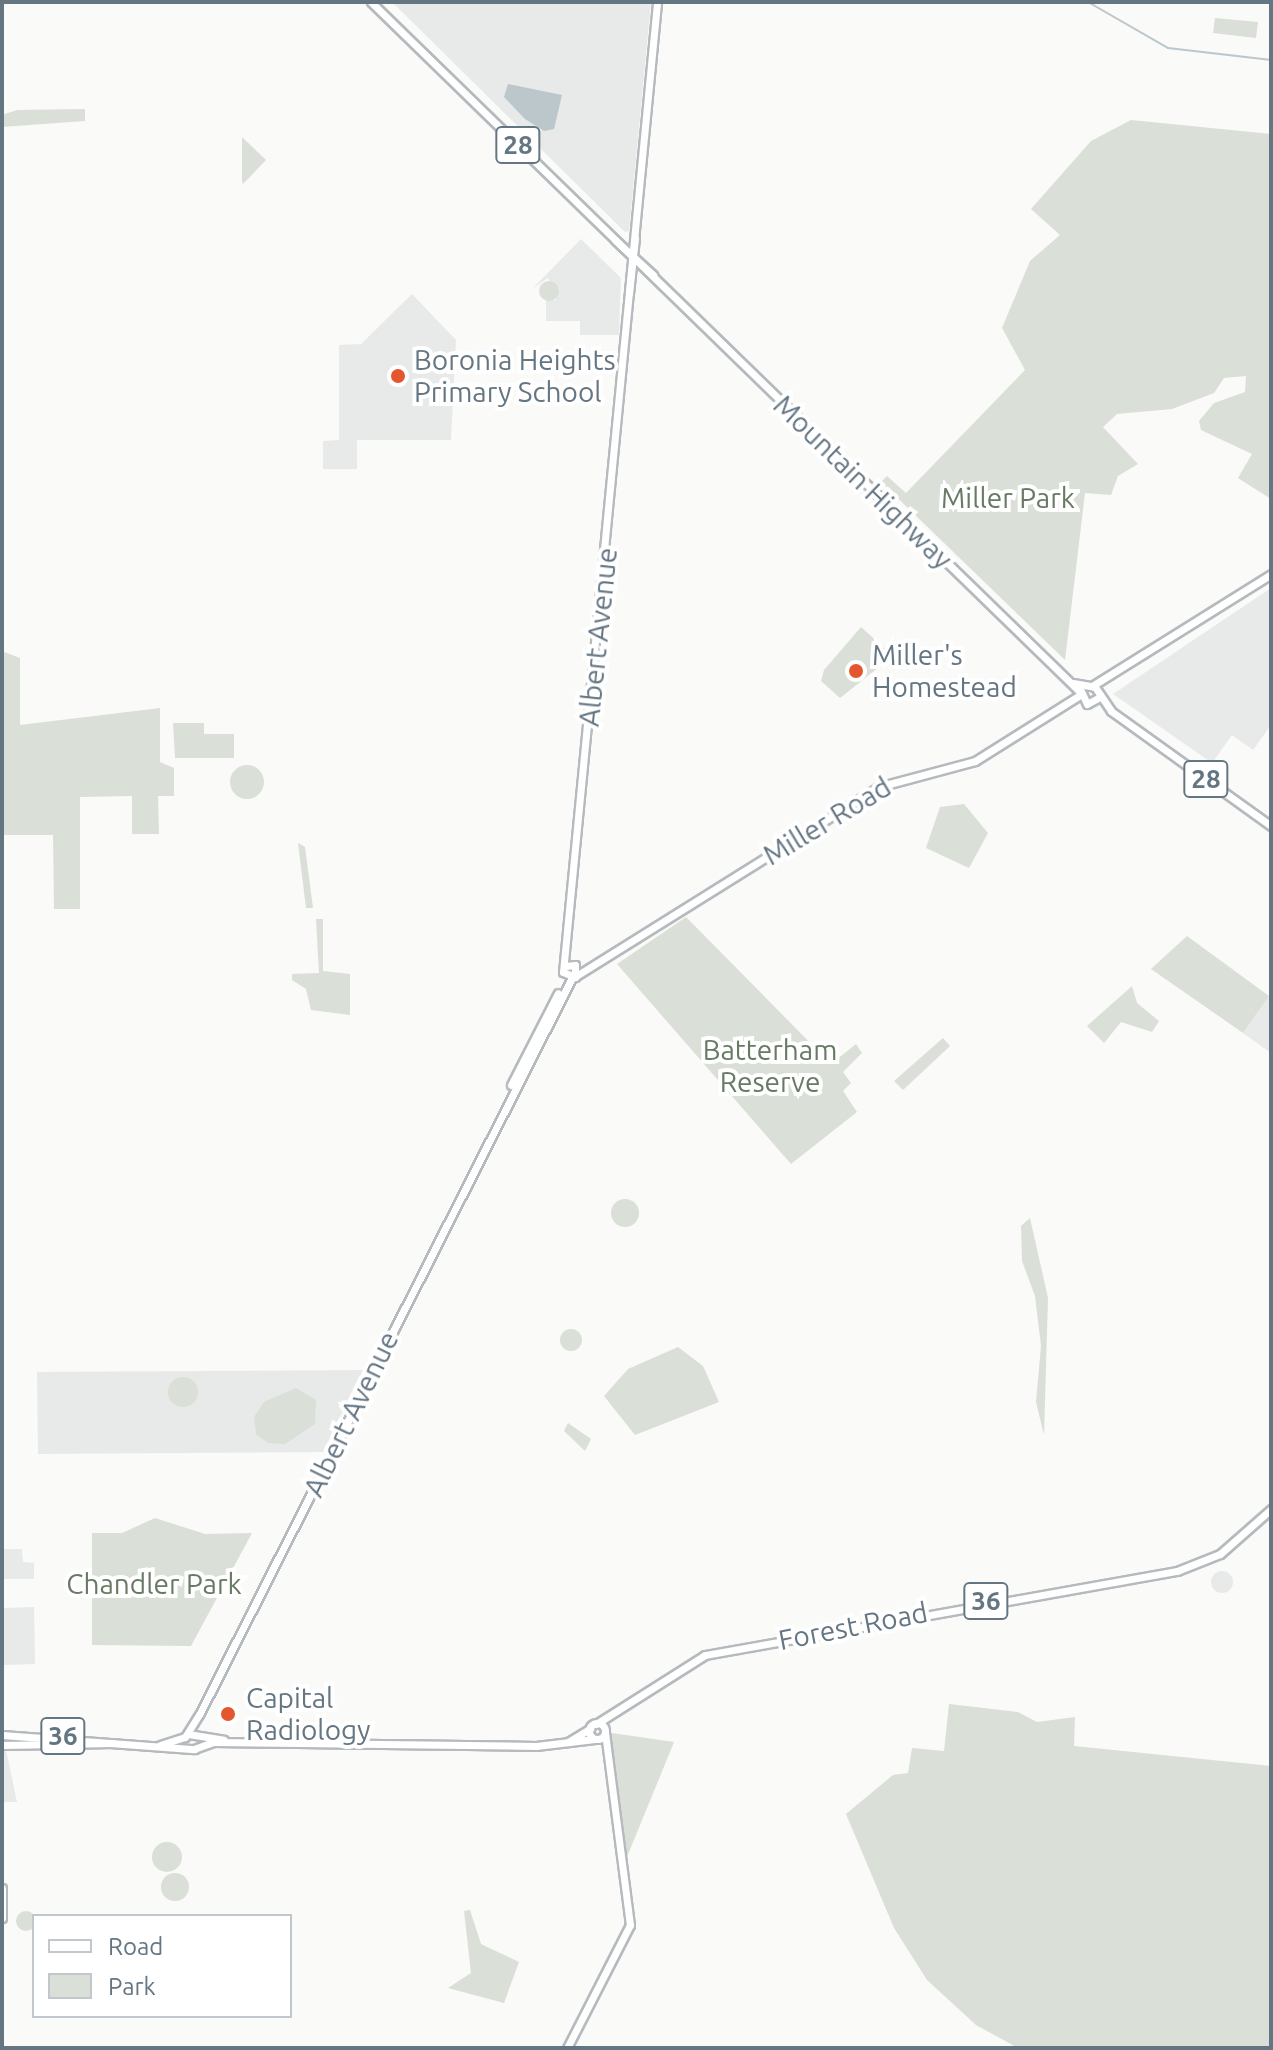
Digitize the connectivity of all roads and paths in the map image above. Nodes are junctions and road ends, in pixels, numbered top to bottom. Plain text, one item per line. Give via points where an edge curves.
1 (371, 2) edge
2 (657, 2) edge
3 (634, 258) junction
4 (654, 278) junction
5 (634, 283) junction
6 (628, 331) junction
7 (1271, 574) edge
8 (1108, 680) junction
9 (1085, 692) junction
10 (1097, 699) junction
11 (1271, 826) edge
12 (571, 966) junction
13 (594, 966) junction
14 (571, 977) junction
15 (1271, 1509) edge
16 (621, 1708) junction
17 (593, 1726) junction
18 (605, 1732) junction
19 (2, 1735) edge
20 (192, 1735) junction
21 (596, 1739) junction
22 (124, 1742) junction
23 (562, 1744) junction
24 (2, 1745) edge
25 (160, 1745) junction
26 (199, 1746) junction
27 (241, 1746) junction
28 (189, 1748) junction
29 (607, 1765) junction
30 (2, 1888) edge
31 (2, 1918) edge
32 (567, 2048) edge

1 - 3 main road, Mountain Highway / 28
2 - 3 main road
3 - 4 main road, Mountain Highway / 28
3 - 5 main road, Albert Avenue
3 - 6 main road, Albert Avenue
4 - 5 main road
4 - 9 main road, Mountain Highway / 28
5 - 6 main road, Albert Avenue
6 - 12 main road, Albert Avenue
7 - 8 main road
8 - 9 main road
8 - 10 main road
9 - 10 main road
9 - 10 main road, 28
9 - 13 main road, Miller Road via 975,761 878,787
10 - 11 main road, 28
12 - 13 main road, Miller Road
12 - 14 main road
12 - 14 main road
13 - 14 main road, Miller Road
14 - 20 main road, Albert Avenue
15 - 16 main road, Forest Road / 36 via 1195,1567 712,1653 676,1668
16 - 17 main road, Forest Road / 36
16 - 18 main road, Forest Road / 36
17 - 18 main road
17 - 21 main road
17 - 23 main road, 36
18 - 21 main road, 36
18 - 29 main road
19 - 22 main road, 36
20 - 25 main road, 36
20 - 26 main road
20 - 27 main road, 36
20 - 28 main road
21 - 23 main road, 36
21 - 29 main road
22 - 24 main road, 36
22 - 25 main road, 36
23 - 27 main road, 36
25 - 28 main road, 36
26 - 27 main road, 36
26 - 28 main road, 36
29 - 32 main road via 630,1925
30 - 31 main road

